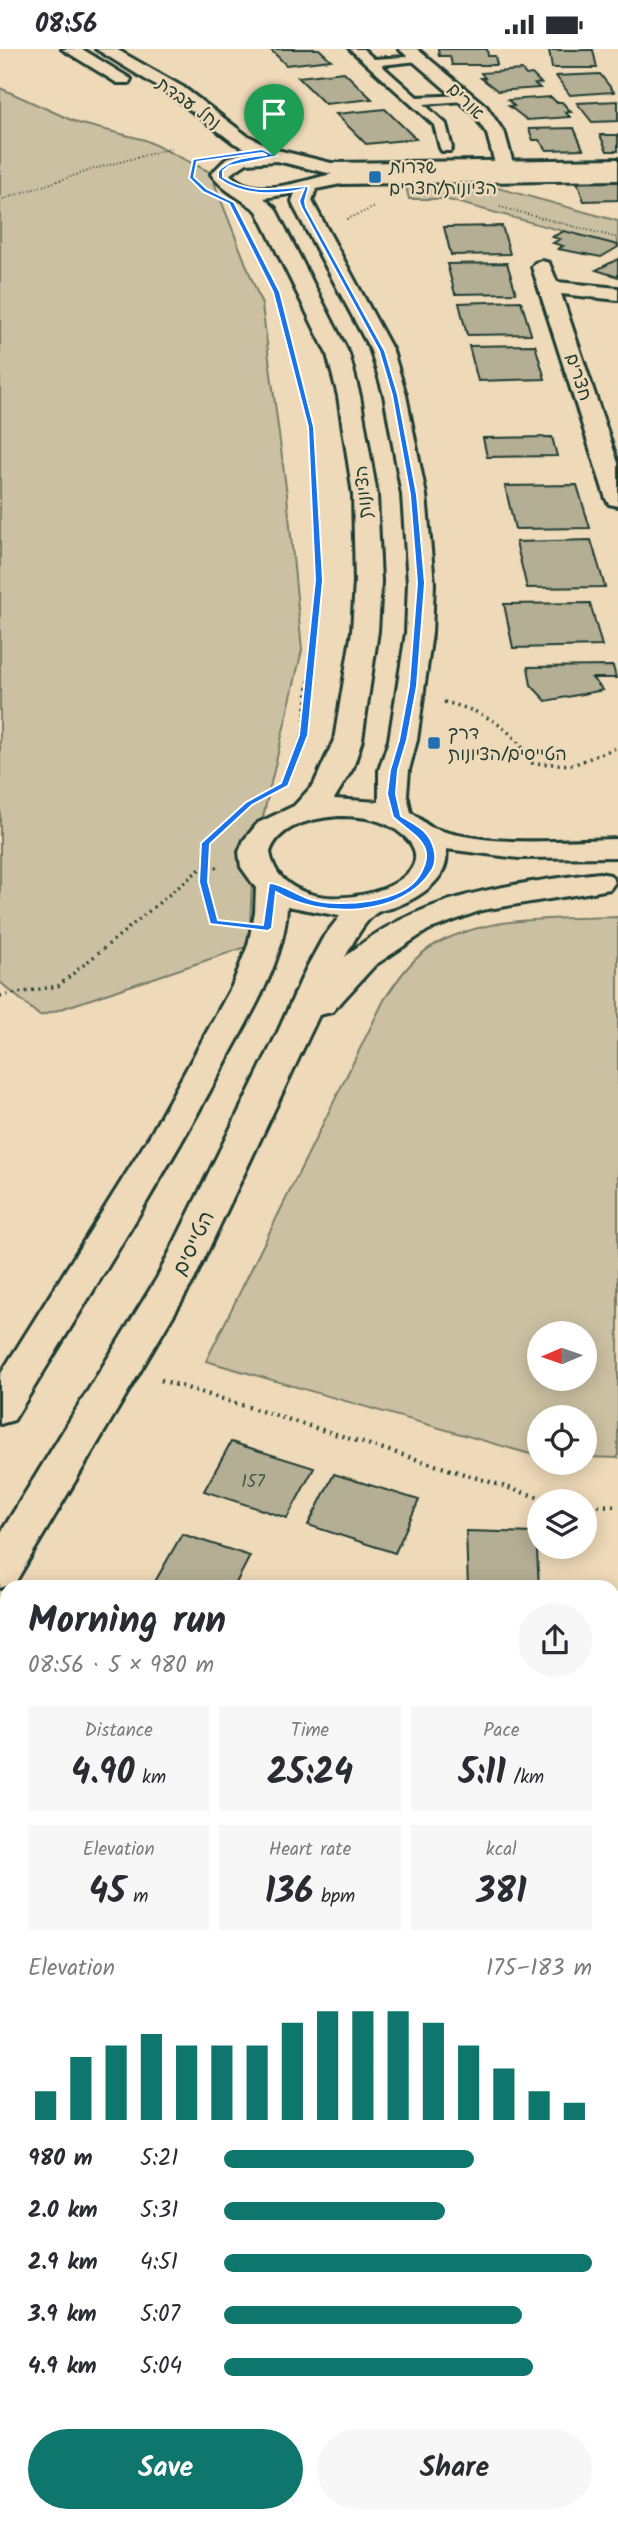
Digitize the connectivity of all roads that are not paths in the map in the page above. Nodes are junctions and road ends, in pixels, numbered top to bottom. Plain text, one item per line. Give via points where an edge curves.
1 (70, 49) edge
2 (104, 49) edge
3 (356, 49) edge
4 (413, 53) edge
5 (372, 63) junction
6 (150, 96) dead end
7 (464, 97) junction
8 (415, 101) junction
9 (214, 148) dead end
10 (446, 148) dead end
11 (274, 156) junction
12 (227, 165) junction
13 (618, 165) edge
14 (505, 167) junction
15 (618, 174) edge
16 (316, 178) junction
17 (242, 189) junction
18 (618, 294) edge
19 (613, 466) edge
20 (618, 499) edge
21 (306, 811) junction
22 (410, 826) junction
23 (618, 848) edge
24 (608, 882) edge
25 (272, 885) junction
26 (410, 890) junction
27 (366, 905) junction
28 (294, 1034) junction
29 (0, 1409) edge
30 (0, 1571) edge

1 - 6 street, נחל עבדת
2 - 11 street, נחל עבדת via 177,92 240,139
3 - 5 lane
4 - 5 lane
4 - 7 street, אורים
5 - 8 lane
7 - 8 lane
7 - 14 street, אורים via 495,134
8 - 10 lane via 440,124
9 - 12 street, נחל עבדת
11 - 12 street
11 - 16 street via 305,160
12 - 17 street, נחל עבדת via 221,178
13 - 14 street
14 - 16 street via 358,170
15 - 16 street
16 - 17 street via 271,192
16 - 22 street via 302,201 382,351 414,495 421,583 419,633 392,794
17 - 21 street, הציונות via 265,208 338,354 365,495 366,619 348,740 327,788
18 - 19 street, חצרים via 546,277
19 - 20 street, חצרים
21 - 22 street via 356,807
21 - 25 street via 279,821 257,847 257,867
22 - 23 street via 448,842 480,847
22 - 26 street via 428,843 431,863
24 - 26 street via 483,883
24 - 28 street via 459,905 411,924 362,958
25 - 27 street via 312,903
25 - 29 street via 268,928 249,986 169,1134
26 - 27 street
27 - 28 street, הטייסים via 322,969
28 - 30 street, הטייסים via 175,1280

